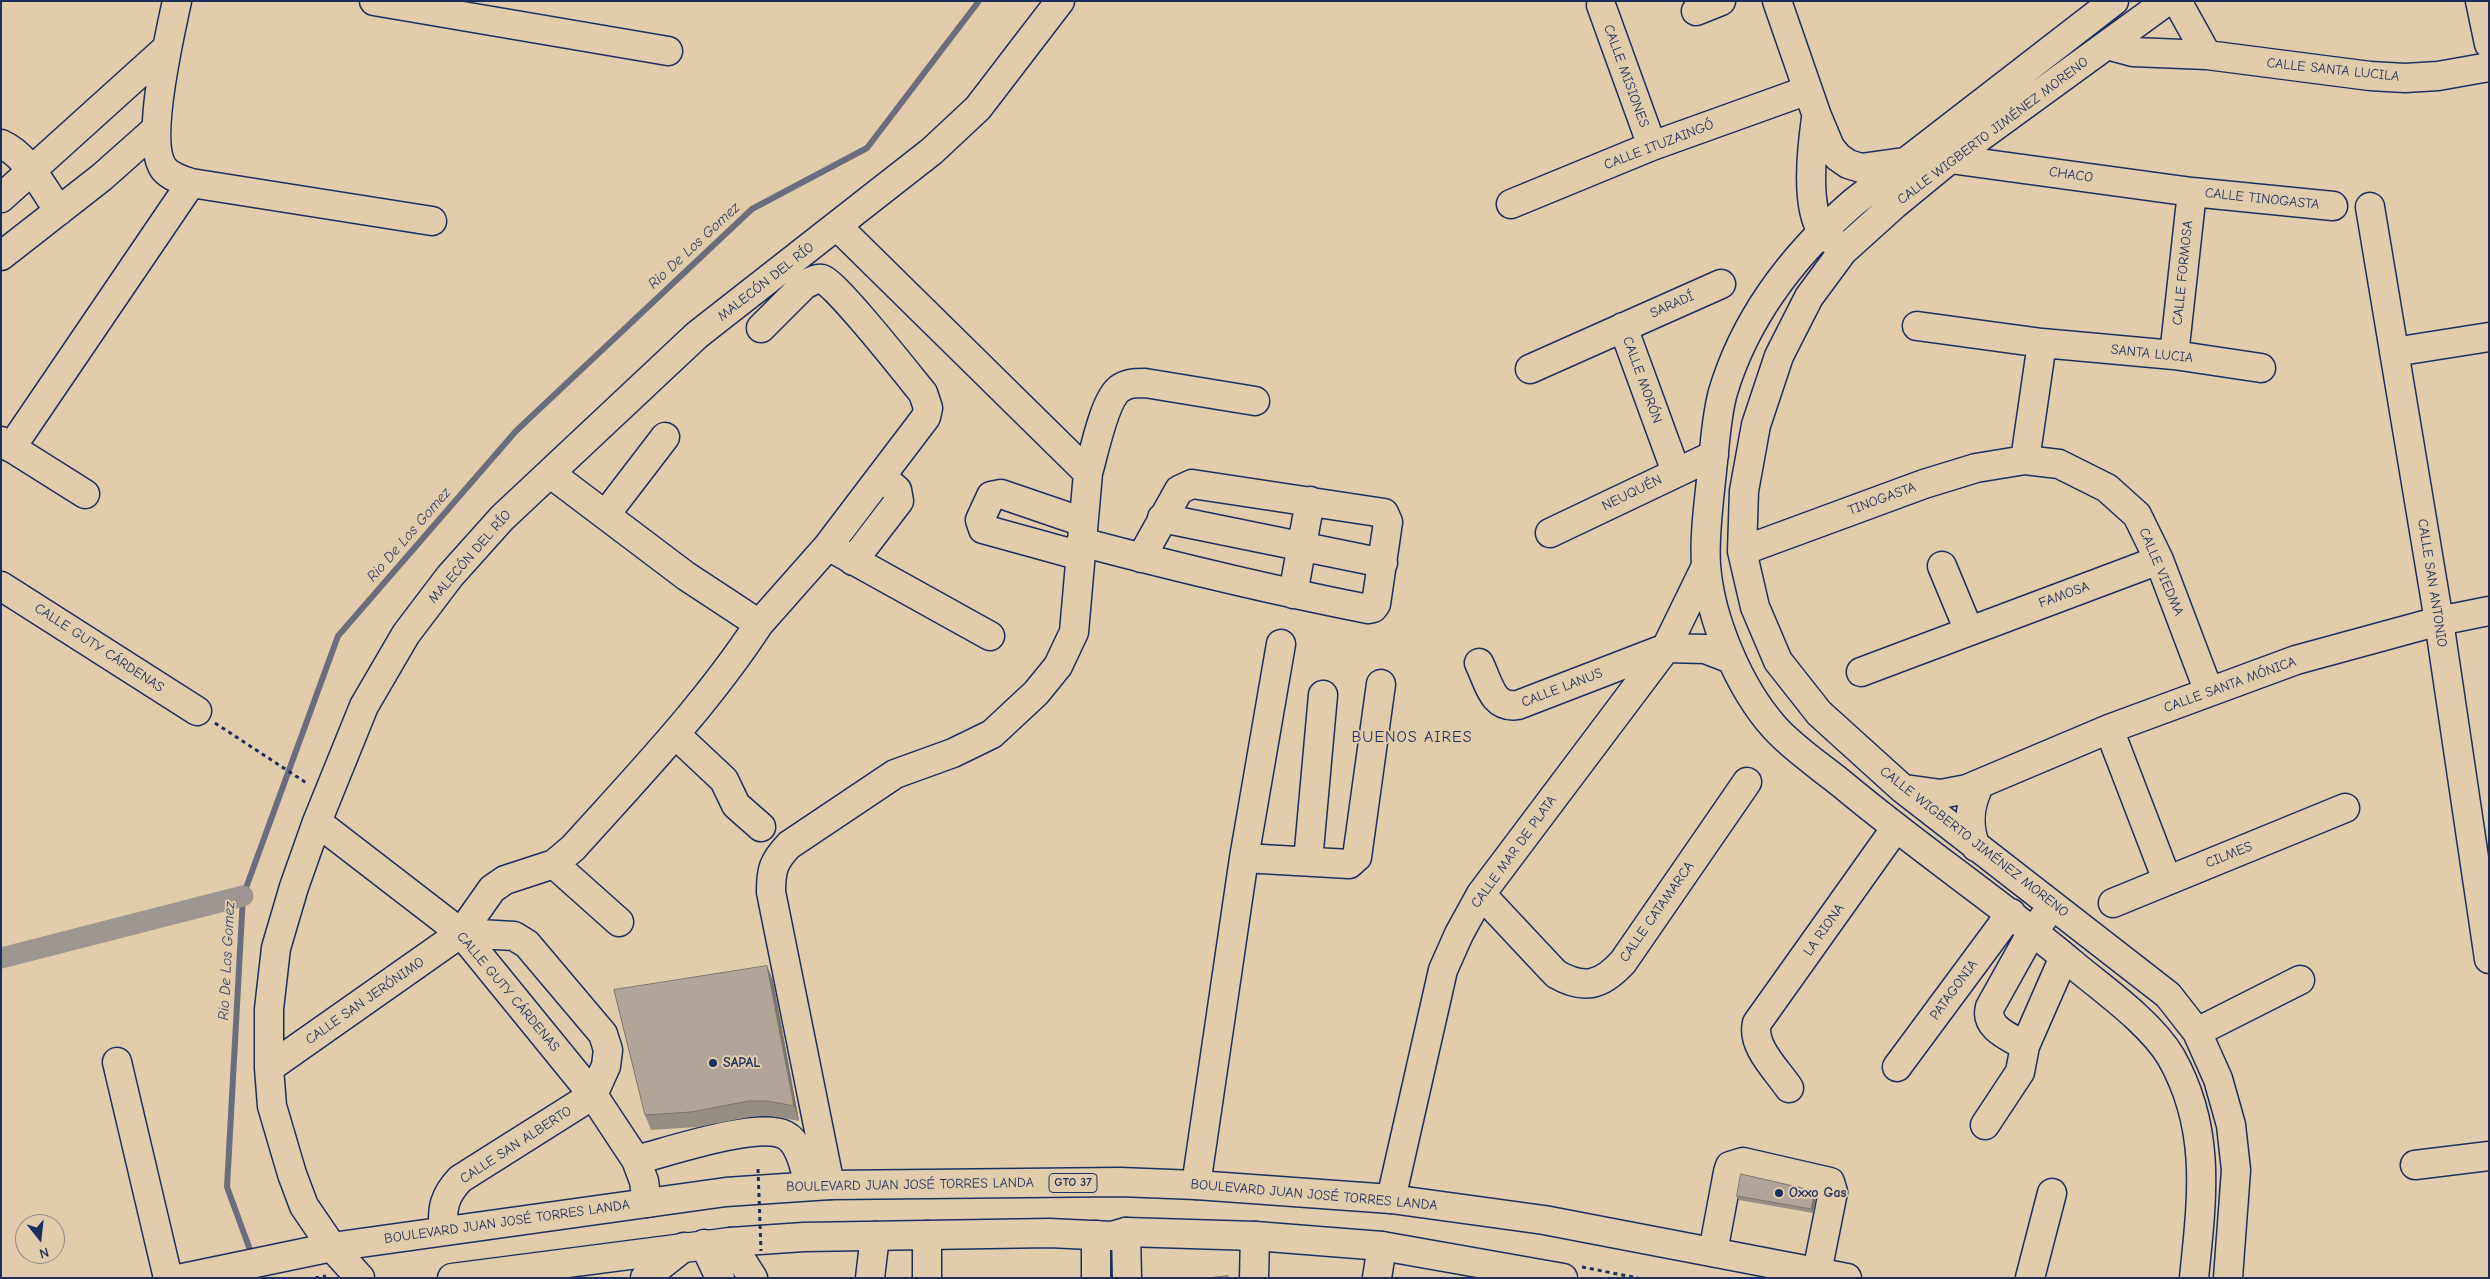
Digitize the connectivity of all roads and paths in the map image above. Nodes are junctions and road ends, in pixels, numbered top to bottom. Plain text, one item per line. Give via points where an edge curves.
1 (176, 1) edge
2 (374, 1) edge
3 (1060, 1) edge
4 (1777, 1) edge
5 (2114, 1) edge
6 (2167, 1) edge
7 (2177, 1) edge
8 (2480, 1) edge
9 (1601, 5) dead end
10 (2489, 44) edge
11 (2107, 45) junction
12 (166, 49) junction
13 (668, 50) dead end
14 (2207, 55) junction
15 (2489, 67) edge
16 (1808, 90) junction
17 (1816, 116) junction
18 (156, 129) junction
19 (1, 144) edge
20 (1652, 146) junction
21 (1950, 159) junction
22 (1905, 162) junction
23 (31, 172) junction
24 (191, 183) junction
25 (2192, 192) junction
26 (1, 198) edge
27 (1511, 204) dead end
28 (2333, 206) dead end
29 (2370, 207) dead end
30 (59, 211) junction
31 (432, 220) dead end
32 (838, 226) junction
33 (1821, 230) junction
34 (1843, 251) junction
35 (1, 256) edge
36 (1721, 284) dead end
37 (1917, 326) dead end
38 (1623, 327) junction
39 (761, 328) dead end
40 (2489, 337) edge
41 (2042, 343) junction
42 (2394, 352) junction
43 (2174, 355) junction
44 (2261, 368) dead end
45 (1530, 369) dead end
46 (1255, 401) dead end
47 (665, 437) dead end
48 (6, 445) edge
49 (1714, 454) junction
50 (2025, 460) junction
51 (1676, 472) junction
52 (1088, 473) junction
53 (551, 474) junction
54 (880, 476) junction
55 (85, 494) dead end
56 (1310, 501) junction
57 (606, 514) junction
58 (1162, 518) junction
59 (1550, 533) dead end
60 (1082, 540) junction
61 (828, 546) junction
62 (1302, 548) junction
63 (1742, 551) junction
64 (1141, 558) junction
65 (2159, 560) junction
66 (853, 561) junction
67 (1383, 563) junction
68 (1706, 566) junction
69 (1942, 566) dead end
70 (1, 586) edge
71 (1293, 594) junction
72 (2489, 611) edge
73 (2439, 621) junction
74 (759, 624) junction
75 (1969, 631) junction
76 (990, 636) dead end
77 (1281, 644) dead end
78 (1666, 648) junction
79 (1732, 658) junction
80 (1479, 663) dead end
81 (1861, 672) dead end
82 (1381, 684) dead end
83 (2208, 692) junction
84 (1323, 695) dead end
85 (197, 711) joint
86 (2109, 729) junction
87 (675, 734) junction
88 (1746, 782) dead end
89 (1980, 784) junction
90 (1903, 789) junction
91 (2345, 808) dead end
92 (322, 809) junction
93 (761, 827) dead end
94 (1896, 829) junction
95 (1976, 847) junction
96 (1244, 858) junction
97 (1308, 861) junction
98 (554, 864) junction
99 (2167, 880) junction
100 (2483, 880) edge
101 (1480, 894) junction
102 (2113, 903) dead end
103 (2054, 905) junction
104 (2010, 913) junction
105 (619, 922) dead end
106 (2033, 932) junction
107 (461, 933) junction
108 (2064, 957) junction
109 (2489, 959) edge
110 (2300, 980) dead end
111 (2197, 1032) junction
112 (2025, 1046) junction
113 (117, 1062) dead end
114 (1897, 1067) dead end
115 (269, 1068) junction
116 (1790, 1088) dead end
117 (593, 1095) junction
118 (1985, 1125) dead end
119 (2489, 1156) edge
120 (636, 1160) junction
121 (2415, 1165) dead end
122 (758, 1169) dead end
123 (820, 1185) junction
124 (1196, 1185) junction
125 (2052, 1193) dead end
126 (1391, 1199) junction
127 (648, 1203) junction
128 (444, 1230) junction
129 (1126, 1232) junction
130 (927, 1235) junction
131 (1096, 1235) junction
132 (875, 1236) junction
133 (1255, 1236) junction
134 (706, 1244) junction
135 (332, 1246) junction
136 (1382, 1246) junction
137 (761, 1251) dead end
138 (1713, 1252) junction
139 (1817, 1272) junction
140 (460, 1277) edge
141 (168, 1278) edge
142 (183, 1278) edge
143 (360, 1278) edge
144 (645, 1278) edge
145 (720, 1278) edge
146 (753, 1278) edge
147 (870, 1278) edge
148 (926, 1278) edge
149 (1096, 1278) edge
150 (1127, 1278) edge
151 (1254, 1278) edge
152 (1377, 1278) edge
153 (1563, 1278) edge
154 (1847, 1278) edge
155 (2030, 1278) edge
156 (2194, 1278) edge
157 (2228, 1278) edge

1 - 12 street
2 - 13 street
3 - 32 street, MALECÓN DEL RÍO via 978,108 932,152
4 - 16 street
5 - 22 street, CALLE WIGBERTO JIMÉNEZ MORENO
6 - 11 street, CALLE WIGBERTO JIMÉNEZ MORENO
7 - 14 street
8 - 10 street
9 - 20 street, CALLE MISIONES
11 - 14 street, CALLE SANTA LUCILA via 2133,52
11 - 21 street, CALLE WIGBERTO JIMÉNEZ MORENO
12 - 18 street
12 - 23 street
14 - 15 street, CALLE SANTA LUCILA via 2405,78
16 - 17 street
16 - 20 street, CALLE ITUZAINGÓ
17 - 22 street via 1830,147 1848,164 1861,168
17 - 33 street via 1812,188
18 - 24 street via 163,168 172,176
18 - 30 street
19 - 23 street via 8,147
20 - 27 street, CALLE ITUZAINGÓ
21 - 25 street, CHACO
21 - 34 street, CALLE WIGBERTO JIMÉNEZ MORENO
22 - 33 street, CALLE WIGBERTO JIMÉNEZ MORENO
23 - 26 street
23 - 30 street
24 - 31 street
24 - 48 street
25 - 28 street, CALLE TINOGASTA
25 - 43 street, CALLE FORMOSA
29 - 42 street, CALLE SAN ANTONIO
30 - 35 street
32 - 52 street
32 - 53 street, MALECÓN DEL RÍO via 697,335
33 - 34 street
33 - 49 street, CALLE WIGBERTO JIMÉNEZ MORENO via 1792,263 1762,306 1740,347 1722,395
34 - 63 street, CALLE WIGBERTO JIMÉNEZ MORENO via 1809,297 1779,356 1756,425 1744,491
36 - 38 street, SARADÍ
37 - 41 street, SANTA LUCIA
38 - 45 street, CALLE MORÓN
38 - 51 street, CALLE MORÓN
39 - 54 street via 804,285 822,279 846,301 923,393 928,408 926,418
40 - 42 street
41 - 43 street, SANTA LUCIA
41 - 50 street
42 - 73 street, CALLE SAN ANTONIO
43 - 44 street, SANTA LUCIA
46 - 52 street via 1145,383 1128,384 1118,390 1110,401
47 - 57 street
48 - 55 street
49 - 51 street, NEUQUÉN
49 - 68 street, CALLE WIGBERTO JIMÉNEZ MORENO via 1707,514
50 - 63 street, TINOGASTA via 1976,468 1924,484
50 - 65 street, CALLE VIEDMA via 2059,464 2107,488 2137,515
51 - 59 street, NEUQUÉN
52 - 60 street
53 - 57 street
53 - 92 street, MALECÓN DEL RÍO via 502,518 450,576 406,634 364,706
54 - 61 street
54 - 66 street via 897,490 900,501
56 - 58 street via 1192,484 1179,490
56 - 62 street
56 - 67 street via 1384,514 1388,522
57 - 74 street via 686,576
58 - 62 street
58 - 64 street
60 - 64 street
60 - 123 street via 1074,632 1058,666 1036,693 992,734 953,753 895,774 789,845 778,856 771,871 771,892
61 - 66 street
61 - 74 street
62 - 67 street
62 - 71 street
63 - 90 street, CALLE WIGBERTO JIMÉNEZ MORENO via 1755,607 1778,661 1819,713
64 - 71 street
65 - 75 street, FAMOSA
65 - 83 street, CALLE VIEDMA
66 - 76 street
67 - 71 street via 1373,608
68 - 78 street, CALLE MAR DE PLATA
68 - 79 street, CALLE WIGBERTO JIMÉNEZ MORENO via 1716,613
69 - 75 street
70 - 85 street, CALLE GUTY CÁRDENAS
72 - 73 street, CALLE SANTA MÓNICA
73 - 83 street, CALLE SANTA MÓNICA via 2296,660
73 - 100 street, CALLE SAN ANTONIO
74 - 87 street via 744,648
75 - 81 street, FAMOSA
77 - 96 street
78 - 79 street via 1705,649
78 - 80 street, CALLE LANUS via 1509,706 1500,704
78 - 101 street, CALLE MAR DE PLATA
79 - 94 street, CALLE WIGBERTO JIMÉNEZ MORENO via 1752,699 1777,730
82 - 97 street via 1356,857 1349,864
83 - 86 street, CALLE SANTA MÓNICA
84 - 97 street
85 - 92 path
86 - 89 street, CALLE SANTA MÓNICA
86 - 99 street
87 - 93 street via 720,775 736,805
87 - 98 street via 573,848
88 - 101 street, CALLE CATAMARCA via 1623,962 1604,979 1592,984 1571,983 1556,974
89 - 90 street, CALLE SANTA MÓNICA via 1941,794
89 - 95 street via 1970,815
90 - 95 street, CALLE WIGBERTO JIMÉNEZ MORENO
91 - 99 street, CILMES
92 - 107 street, CALLE GUTY CÁRDENAS
92 - 115 street, MALECÓN DEL RÍO via 276,948 269,1009
94 - 104 street, CALLE WIGBERTO JIMÉNEZ MORENO
94 - 116 street, LA RIONA via 1757,1024 1758,1042
95 - 103 street, CALLE WIGBERTO JIMÉNEZ MORENO
96 - 97 street
96 - 124 street
98 - 105 street
98 - 107 street, CALLE SAN JERÓNIMO via 513,876 492,889
99 - 102 street, CILMES
100 - 109 street, CALLE SAN ANTONIO
101 - 126 street, CALLE MAR DE PLATA via 1443,970
103 - 106 street
103 - 111 street, CALLE WIGBERTO JIMÉNEZ MORENO via 2168,995
104 - 106 street, CALLE WIGBERTO JIMÉNEZ MORENO
104 - 114 street, PATAGONIA
106 - 108 street, CALLE WIGBERTO JIMÉNEZ MORENO
106 - 112 street via 1988,1013 1993,1026
107 - 115 street, CALLE SAN JERÓNIMO
107 - 117 street, CALLE GUTY CÁRDENAS
107 - 117 street via 514,936 526,944 603,1034 608,1050 606,1066
108 - 112 street
108 - 156 street, CALLE WIGBERTO JIMÉNEZ MORENO via 2137,1018 2169,1054 2190,1096 2200,1140 2203,1189
110 - 111 street
111 - 157 street, CALLE WIGBERTO JIMÉNEZ MORENO via 2218,1079 2231,1125 2236,1170
112 - 118 street via 2024,1063 2015,1082
113 - 141 street
115 - 135 street, MALECÓN DEL RÍO via 272,1106 292,1174 304,1206
117 - 120 street, CALLE GUTY CÁRDENAS
117 - 128 street, CALLE SAN ALBERTO via 460,1178 445,1198 442,1212
119 - 121 street
120 - 123 street via 732,1136 771,1131 786,1135
120 - 127 street, CALLE GUTY CÁRDENAS
122 - 137 path, bridge
123 - 124 street, BOULEVARD JUAN JOSÉ TORRES LANDA / GTO 37 via 1120,1182
123 - 127 street, BOULEVARD JUAN JOSÉ TORRES LANDA / GTO 37 via 726,1192
124 - 126 street, BOULEVARD JUAN JOSÉ TORRES LANDA / GTO 37
125 - 155 street
126 - 138 street, BOULEVARD JUAN JOSÉ TORRES LANDA / GTO 37 via 1544,1220
127 - 128 street, BOULEVARD JUAN JOSÉ TORRES LANDA / GTO 37
128 - 135 street, BOULEVARD JUAN JOSÉ TORRES LANDA / GTO 37
129 - 131 street via 1112,1236
129 - 133 street
129 - 150 street
130 - 131 street
130 - 132 street
130 - 148 street
131 - 149 street
132 - 134 street
132 - 147 street
133 - 136 street
133 - 151 street
134 - 140 street
134 - 144 street
134 - 145 street
134 - 146 street
135 - 142 street, BOULEVARD JUAN JOSÉ TORRES LANDA / GTO 37
135 - 143 street, MALECÓN DEL RÍO
136 - 152 street
136 - 153 street
138 - 139 street, BOULEVARD JUAN JOSÉ TORRES LANDA / GTO 37
138 - 139 street via 1730,1166 1743,1162 1830,1182 1833,1192
139 - 154 street, BOULEVARD JUAN JOSÉ TORRES LANDA / GTO 37

